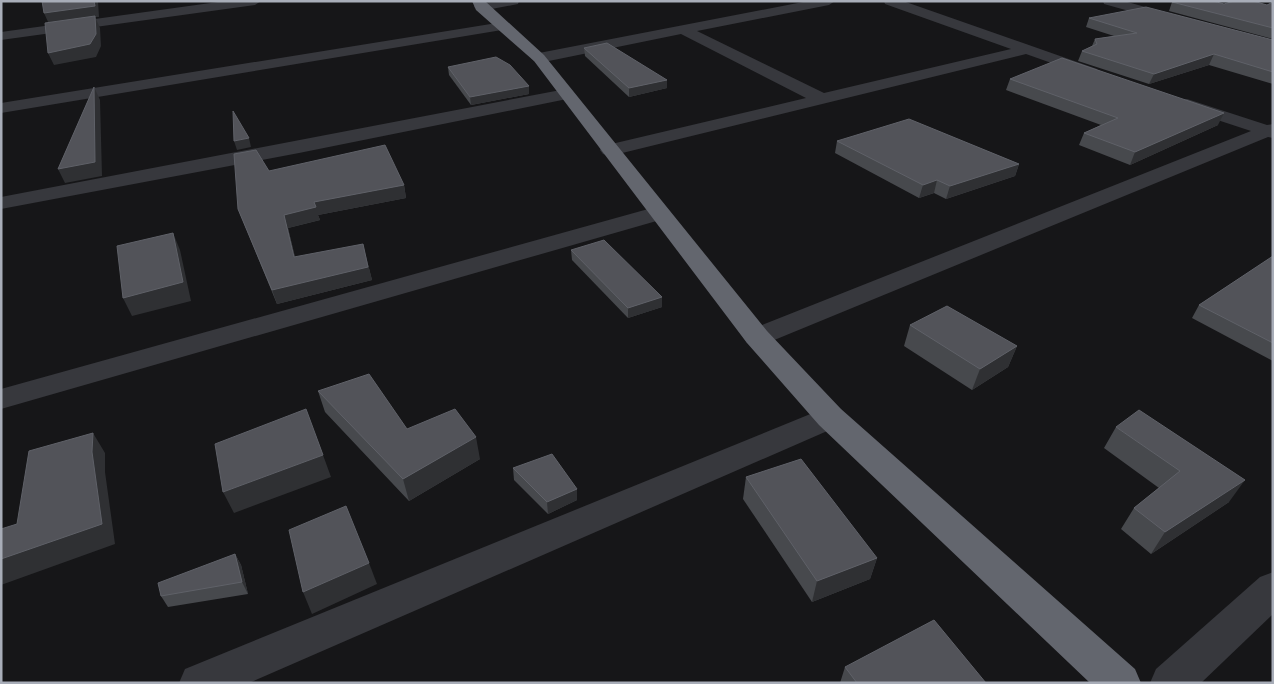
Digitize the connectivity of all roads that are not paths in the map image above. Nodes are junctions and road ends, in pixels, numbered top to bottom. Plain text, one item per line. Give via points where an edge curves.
1 (255, 1) edge
2 (829, 1) edge
3 (890, 1) edge
4 (1109, 1) edge
5 (479, 4) edge
6 (508, 14) edge
7 (1182, 21) edge
8 (684, 30) junction
9 (1, 36) edge
10 (1025, 50) junction
11 (538, 58) junction
12 (1109, 78) edge
13 (566, 94) junction
14 (822, 99) junction
15 (1174, 100) edge
16 (1, 108) edge
17 (1271, 131) edge
18 (610, 150) junction
19 (1, 203) edge
20 (659, 213) junction
21 (757, 337) junction
22 (1, 399) edge
23 (830, 417) junction
24 (1273, 589) edge
25 (200, 683) edge
26 (1120, 683) edge
27 (1171, 683) edge

1 - 9 street
2 - 8 street
3 - 10 street
4 - 7 street
5 - 6 highway
6 - 11 highway
6 - 16 street
8 - 11 street
8 - 14 street
10 - 12 street
10 - 14 street
11 - 13 highway
13 - 18 highway
13 - 19 street
14 - 18 street
15 - 17 street
17 - 21 street
18 - 20 highway
20 - 21 highway
20 - 22 street
21 - 23 highway
23 - 25 street
23 - 26 highway
24 - 27 street

